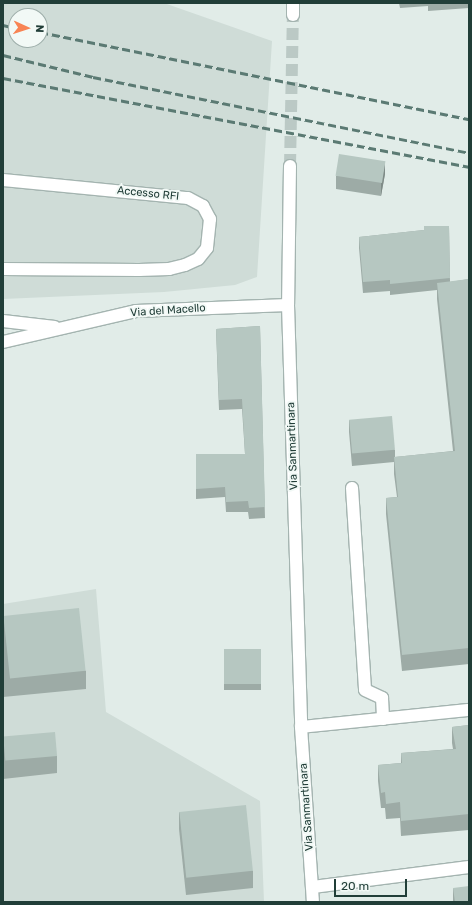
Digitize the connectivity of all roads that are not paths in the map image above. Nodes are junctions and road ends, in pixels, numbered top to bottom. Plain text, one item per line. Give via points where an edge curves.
1 (290, 166) tunnel mouth
2 (3, 180) edge
3 (3, 269) edge
4 (288, 305) junction
5 (3, 321) edge
6 (65, 328) junction
7 (3, 342) edge
8 (352, 488) dead end
9 (469, 710) edge
10 (383, 718) junction
11 (301, 727) junction
12 (469, 867) edge
13 (313, 887) junction
14 (313, 902) edge

1 - 4 street, Via Sanmartinara
2 - 3 street, Accesso RFI via 188,198 203,206 210,219 210,235 207,248 198,259 169,269
4 - 6 street, Via del Macello via 136,311
4 - 11 street, Via Sanmartinara
5 - 6 street
6 - 7 street, Via del Macello
8 - 10 street via 365,690 382,698
9 - 10 street
10 - 11 street
11 - 13 street, Via Sanmartinara
12 - 13 street
13 - 14 street, Via Sanmartinara

